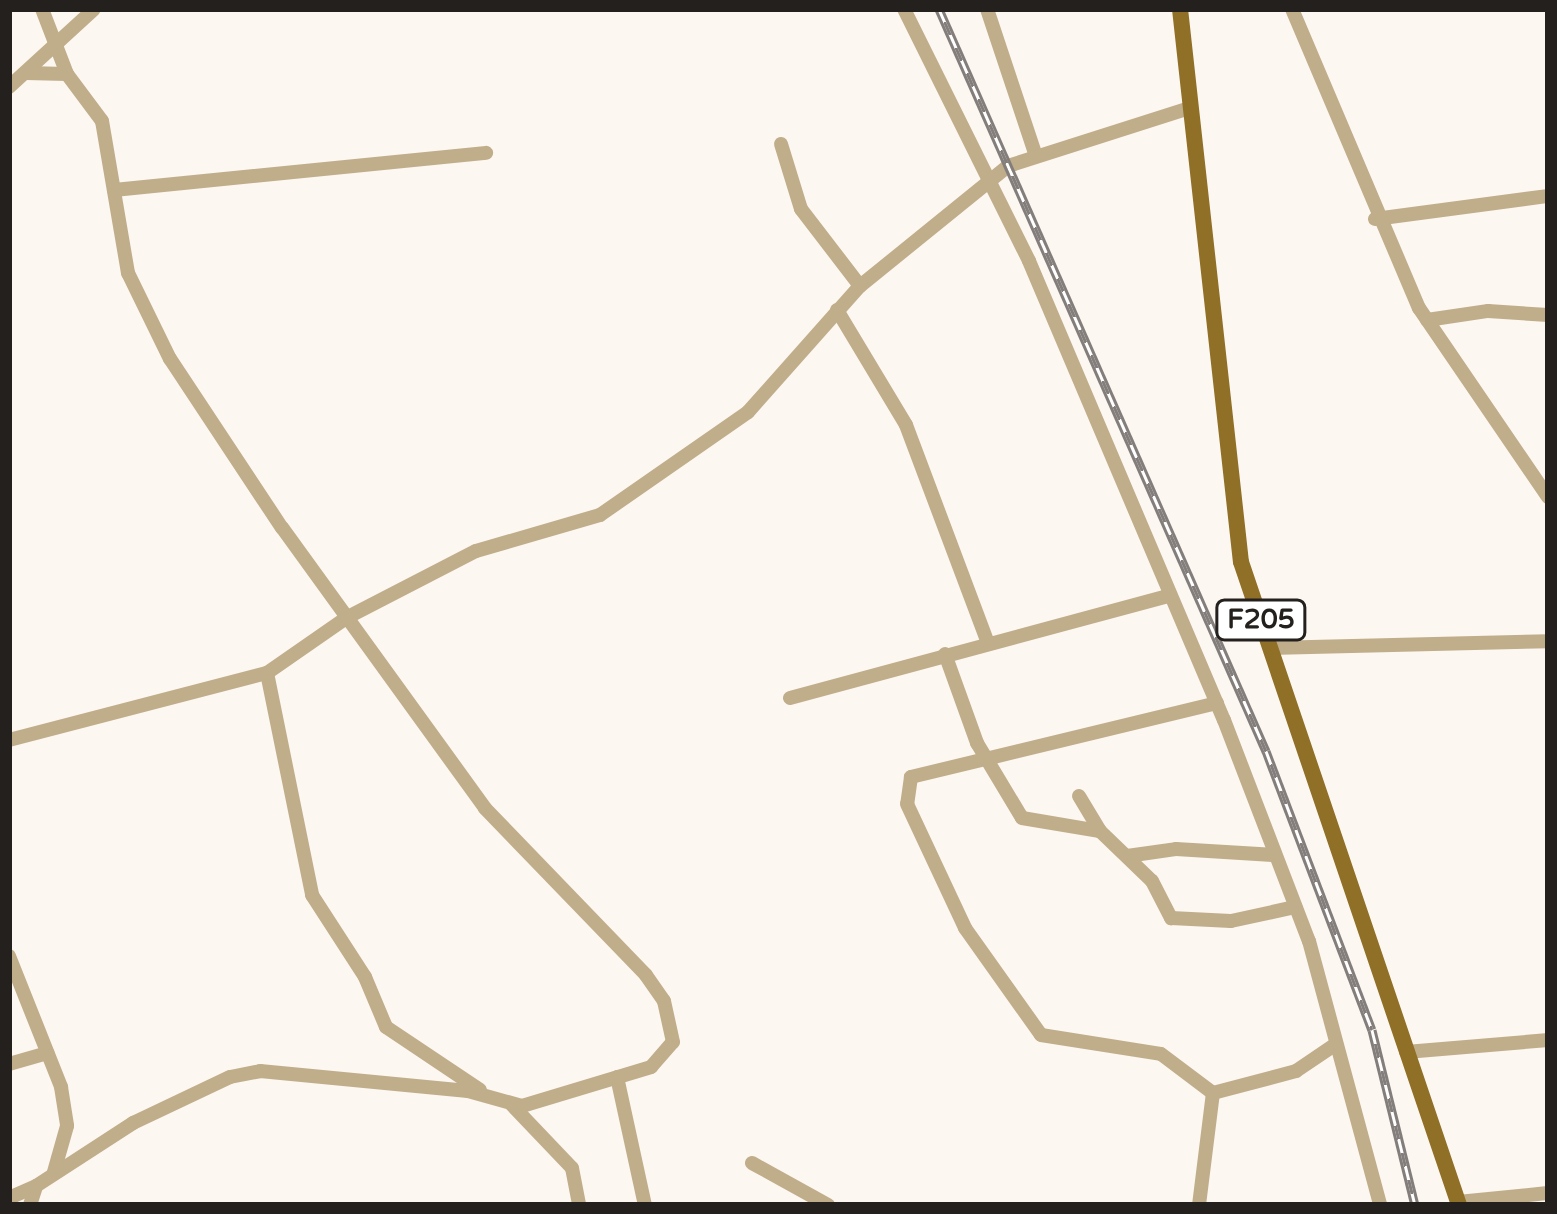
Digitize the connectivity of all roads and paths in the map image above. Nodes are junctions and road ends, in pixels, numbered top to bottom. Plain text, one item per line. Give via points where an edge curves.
1 (42, 9) edge
2 (94, 9) edge
3 (904, 9) edge
4 (987, 9) edge
5 (1180, 9) edge
6 (1292, 9) edge
7 (53, 47) junction
8 (26, 73) junction
9 (67, 74) junction
10 (9, 87) edge
11 (1190, 108) junction
12 (781, 145) dead end
13 (486, 153) dead end
14 (1036, 156) junction
15 (986, 182) junction
16 (114, 190) junction
17 (1548, 196) edge
18 (1375, 219) junction
19 (860, 286) junction
20 (837, 310) junction
21 (1548, 315) edge
22 (1427, 320) junction
23 (1548, 497) edge
24 (1168, 596) junction
25 (346, 618) junction
26 (1548, 641) edge
27 (988, 643) junction
28 (1270, 648) junction
29 (945, 654) junction
30 (267, 673) junction
31 (790, 698) dead end
32 (1217, 703) junction
33 (9, 740) edge
34 (986, 758) junction
35 (1078, 796) dead end
36 (1100, 831) junction
37 (1274, 855) junction
38 (1127, 856) junction
39 (1294, 907) junction
40 (9, 956) edge
41 (1548, 1040) edge
42 (1336, 1044) junction
43 (1406, 1052) junction
44 (47, 1053) junction
45 (9, 1064) edge
46 (617, 1077) junction
47 (1213, 1093) junction
48 (492, 1097) junction
49 (512, 1105) junction
50 (752, 1163) dead end
51 (52, 1175) junction
52 (36, 1186) junction
53 (1548, 1193) edge
54 (9, 1198) edge
55 (1519, 1201) edge
56 (1459, 1203) edge
57 (30, 1205) edge
58 (579, 1205) edge
59 (646, 1205) edge
60 (828, 1205) edge
61 (1199, 1205) edge
62 (1380, 1205) edge

1 - 7 street
2 - 7 street
3 - 15 street
4 - 14 street
5 - 11 main road, F205
6 - 18 street
7 - 8 street
7 - 9 street
8 - 9 street
8 - 10 street
9 - 16 street via 102,121
11 - 14 street
11 - 28 main road, F205 via 1231,506
12 - 19 street via 801,209
13 - 16 street
14 - 15 street
15 - 19 street
15 - 24 street via 1029,261
16 - 25 street via 128,273 170,358
17 - 18 street
18 - 22 street
19 - 20 street
20 - 25 street via 748,412 600,515 476,550
20 - 27 street via 906,424
21 - 22 street via 1488,310
22 - 23 street
24 - 27 street
24 - 32 street
25 - 30 street
25 - 46 street via 513,842 626,951 664,1001 669,1051 651,1067
26 - 28 street
27 - 29 street
28 - 43 main road, F205
29 - 31 street
29 - 34 street
30 - 33 street
30 - 48 street via 312,895 365,977 386,1028
32 - 34 street
32 - 37 street
34 - 36 street via 1022,818
34 - 47 street via 911,777 904,786 965,928 1010,999 1041,1036 1161,1054
35 - 36 street
36 - 38 street
37 - 38 street via 1176,849
37 - 39 street
38 - 39 street via 1152,881 1162,909 1184,922
39 - 42 street
40 - 44 street
41 - 43 street
42 - 47 street via 1295,1071
42 - 62 street
43 - 56 main road, F205
44 - 45 street
44 - 51 street via 67,1126
46 - 49 street
46 - 59 street
47 - 61 street
48 - 49 street
48 - 51 street via 245,1074 133,1123
49 - 58 street via 572,1168
50 - 60 street
51 - 52 street
52 - 54 street
52 - 57 street
53 - 55 street
55 - 56 street

